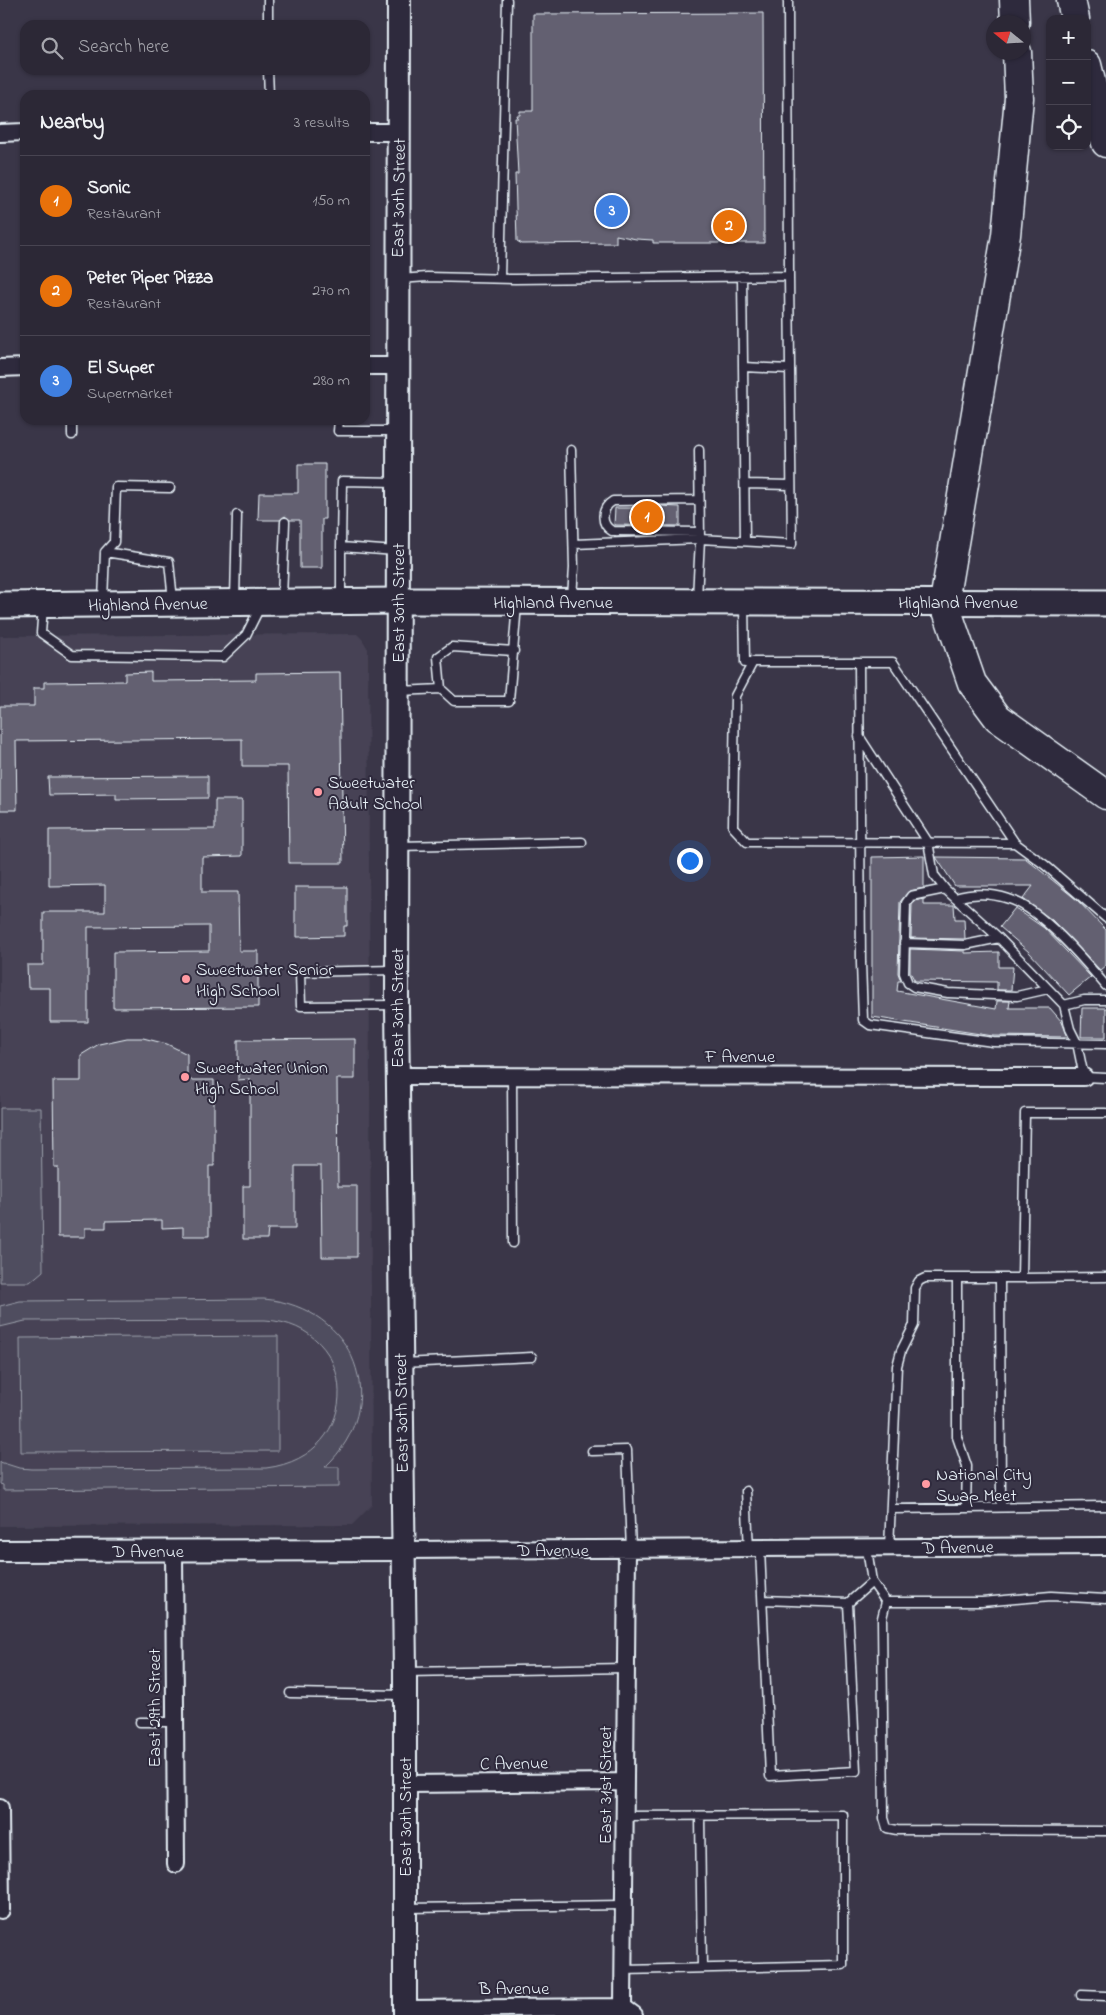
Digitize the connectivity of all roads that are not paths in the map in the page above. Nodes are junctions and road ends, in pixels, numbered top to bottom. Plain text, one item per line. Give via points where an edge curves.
1 (268, 0) edge
2 (399, 0) edge
3 (507, 0) edge
4 (788, 0) edge
5 (1014, 0) edge
6 (1071, 0) edge
7 (1015, 15) edge
8 (1074, 15) edge
9 (268, 20) edge
10 (1017, 60) edge
11 (268, 75) edge
12 (1091, 81) edge
13 (269, 90) edge
14 (20, 132) edge
15 (370, 132) edge
16 (399, 132) junction
17 (0, 133) edge
18 (1106, 143) edge
19 (742, 276) junction
20 (789, 276) junction
21 (500, 278) junction
22 (398, 279) junction
23 (370, 366) edge
24 (397, 366) junction
25 (20, 367) edge
26 (743, 367) junction
27 (0, 368) edge
28 (790, 369) junction
29 (72, 425) edge
30 (338, 425) edge
31 (398, 431) junction
32 (72, 435) dead end
33 (571, 450) dead end
34 (699, 450) dead end
35 (398, 482) junction
36 (745, 484) junction
37 (791, 485) junction
38 (170, 488) dead end
39 (699, 500) junction
40 (237, 515) dead end
41 (285, 522) dead end
42 (700, 536) junction
43 (745, 541) junction
44 (574, 544) junction
45 (341, 547) junction
46 (398, 551) junction
47 (106, 552) junction
48 (341, 602) junction
49 (399, 602) junction
50 (517, 602) junction
51 (572, 602) junction
52 (696, 602) junction
53 (744, 602) junction
54 (944, 602) junction
55 (235, 603) junction
56 (272, 603) junction
57 (1106, 603) edge
58 (102, 604) junction
59 (174, 604) junction
60 (43, 605) junction
61 (0, 606) edge
62 (514, 652) junction
63 (753, 662) junction
64 (859, 662) junction
65 (440, 689) junction
66 (398, 691) junction
67 (859, 736) junction
68 (1106, 795) edge
69 (582, 842) dead end
70 (860, 842) junction
71 (928, 842) junction
72 (1015, 843) junction
73 (396, 846) junction
74 (945, 889) junction
75 (955, 898) junction
76 (1106, 918) edge
77 (999, 938) junction
78 (904, 943) junction
79 (397, 970) junction
80 (1106, 986) edge
81 (1048, 988) junction
82 (1106, 1000) edge
83 (397, 1005) junction
84 (1064, 1005) junction
85 (1077, 1043) junction
86 (1106, 1044) edge
87 (397, 1076) junction
88 (512, 1076) junction
89 (1084, 1077) junction
90 (1106, 1078) edge
91 (1106, 1113) edge
92 (513, 1243) dead end
93 (957, 1278) junction
94 (1000, 1278) junction
95 (1022, 1278) junction
96 (1106, 1278) edge
97 (532, 1357) dead end
98 (400, 1363) junction
99 (592, 1450) dead end
100 (746, 1491) dead end
101 (1106, 1506) edge
102 (966, 1508) junction
103 (1001, 1508) junction
104 (891, 1509) junction
105 (1106, 1546) edge
106 (867, 1548) junction
107 (889, 1548) junction
108 (755, 1549) junction
109 (174, 1550) junction
110 (402, 1550) junction
111 (629, 1550) junction
112 (0, 1551) edge
113 (872, 1582) junction
114 (1106, 1598) edge
115 (762, 1600) junction
116 (886, 1602) junction
117 (848, 1603) junction
118 (625, 1668) junction
119 (405, 1672) junction
120 (290, 1692) dead end
121 (405, 1695) junction
122 (140, 1722) dead end
123 (174, 1722) junction
124 (625, 1782) junction
125 (405, 1784) junction
126 (0, 1808) edge
127 (624, 1816) junction
128 (700, 1816) junction
129 (1106, 1831) edge
130 (176, 1864) dead end
131 (624, 1905) junction
132 (405, 1908) junction
133 (1, 1910) dead end
134 (702, 1968) junction
135 (624, 1970) junction
136 (1082, 1995) dead end
137 (1106, 1996) edge
138 (629, 2011) edge
139 (405, 2012) edge
140 (460, 2012) edge
141 (498, 2012) edge

1 - 9 lane
2 - 16 main road, East 30th Street
3 - 21 lane
4 - 20 lane
5 - 7 highway
6 - 8 highway
10 - 54 highway via 1019,98 1006,235
11 - 13 lane
12 - 18 highway
14 - 17 street
15 - 16 street
16 - 22 main road, East 30th Street
19 - 20 lane
19 - 21 lane
19 - 26 lane
20 - 28 lane
21 - 22 lane
22 - 24 main road, East 30th Street
23 - 24 street
24 - 31 main road, East 30th Street
25 - 27 street
26 - 28 lane
26 - 36 lane
28 - 37 lane
29 - 32 lane
30 - 31 lane via 338,430
31 - 35 main road, East 30th Street
33 - 44 lane
34 - 39 lane
35 - 45 lane via 342,481
35 - 46 main road, East 30th Street
36 - 37 lane
36 - 43 lane
37 - 43 lane via 792,544
38 - 47 lane via 116,487 114,542
39 - 42 lane
39 - 42 lane via 613,501 605,509 604,519 609,530 617,532
40 - 55 lane
41 - 56 lane
42 - 43 lane
42 - 44 lane
42 - 52 lane
44 - 51 lane
45 - 46 lane
45 - 48 lane
46 - 49 main road, East 30th Street
47 - 58 lane
47 - 59 lane via 169,562
48 - 49 main road, Highland Avenue
48 - 56 main road, Highland Avenue
49 - 50 main road, Highland Avenue
49 - 66 main road, East 30th Street
50 - 51 main road, Highland Avenue
50 - 62 lane
51 - 52 main road, Highland Avenue
52 - 53 main road, Highland Avenue
53 - 54 main road, Highland Avenue
53 - 63 lane via 746,662
54 - 57 main road, Highland Avenue
54 - 68 highway via 972,683 998,718
55 - 56 main road, Highland Avenue
55 - 59 main road, Highland Avenue
56 - 60 lane via 246,635 223,656 72,655 41,633
58 - 59 main road, Highland Avenue
58 - 60 main road, Highland Avenue
60 - 61 main road, Highland Avenue
62 - 65 lane via 452,647 438,657
62 - 65 lane via 509,701 454,700
63 - 64 lane
63 - 70 lane via 735,696 733,827 747,842
64 - 67 lane
64 - 72 lane via 893,662
65 - 66 lane
66 - 73 main road, East 30th Street
67 - 70 lane
67 - 71 lane
69 - 73 lane
70 - 71 lane
70 - 85 lane via 864,1020 870,1025 993,1042
71 - 72 lane
71 - 74 lane via 934,875
72 - 76 lane via 1045,864
73 - 79 main road, East 30th Street
74 - 75 lane
74 - 78 lane via 911,896 906,903
75 - 77 lane
75 - 80 lane via 978,894 1017,903 1037,915
77 - 78 lane via 965,945
77 - 81 lane
78 - 81 lane via 904,973 908,983 914,987 948,993 1017,996
79 - 83 main road, East 30th Street
79 - 83 lane via 300,972 301,1006
81 - 84 lane
82 - 84 lane via 1084,1000
83 - 87 main road, East 30th Street
84 - 85 lane
85 - 86 lane
85 - 89 lane
87 - 88 street, F Avenue
87 - 98 main road, East 30th Street
88 - 89 street, F Avenue
88 - 92 lane
89 - 90 lane
91 - 95 lane via 1025,1113
93 - 94 lane
93 - 102 lane via 957,1437 967,1466
93 - 104 lane via 926,1278 915,1288 914,1325 896,1366
94 - 95 lane
94 - 103 lane
95 - 96 lane
97 - 98 lane
98 - 110 main road, East 30th Street
99 - 111 lane via 627,1450
100 - 108 lane
101 - 103 lane
102 - 103 lane
102 - 104 lane
104 - 107 lane
105 - 107 street, D Avenue
106 - 107 street, D Avenue
106 - 108 street, D Avenue
106 - 113 lane
108 - 111 street, D Avenue
108 - 115 lane
109 - 110 street, D Avenue
109 - 112 street, D Avenue
109 - 123 street, East 29th Street
110 - 111 street, D Avenue
110 - 119 main road, East 30th Street
111 - 118 street, East 31st Street
113 - 116 lane
113 - 117 lane
114 - 116 lane via 1050,1596 982,1602
115 - 117 lane
115 - 117 lane via 770,1776 856,1771
116 - 129 lane via 882,1628 884,1818 887,1828
118 - 119 lane
118 - 124 street, East 31st Street
119 - 121 main road, East 30th Street
120 - 121 lane
121 - 125 main road, East 30th Street
122 - 123 lane
123 - 130 street, East 29th Street
124 - 125 street, C Avenue
124 - 127 street, East 31st Street
125 - 132 main road, East 30th Street
126 - 133 street
127 - 128 lane
127 - 131 street, East 31st Street
128 - 134 lane
128 - 134 lane via 842,1815 843,1824 843,1965
131 - 132 lane
131 - 135 street, East 31st Street
132 - 139 main road, East 30th Street
134 - 135 lane
135 - 138 street, East 31st Street
136 - 137 lane
138 - 141 street, B Avenue
139 - 140 street, B Avenue
140 - 141 street, B Avenue

